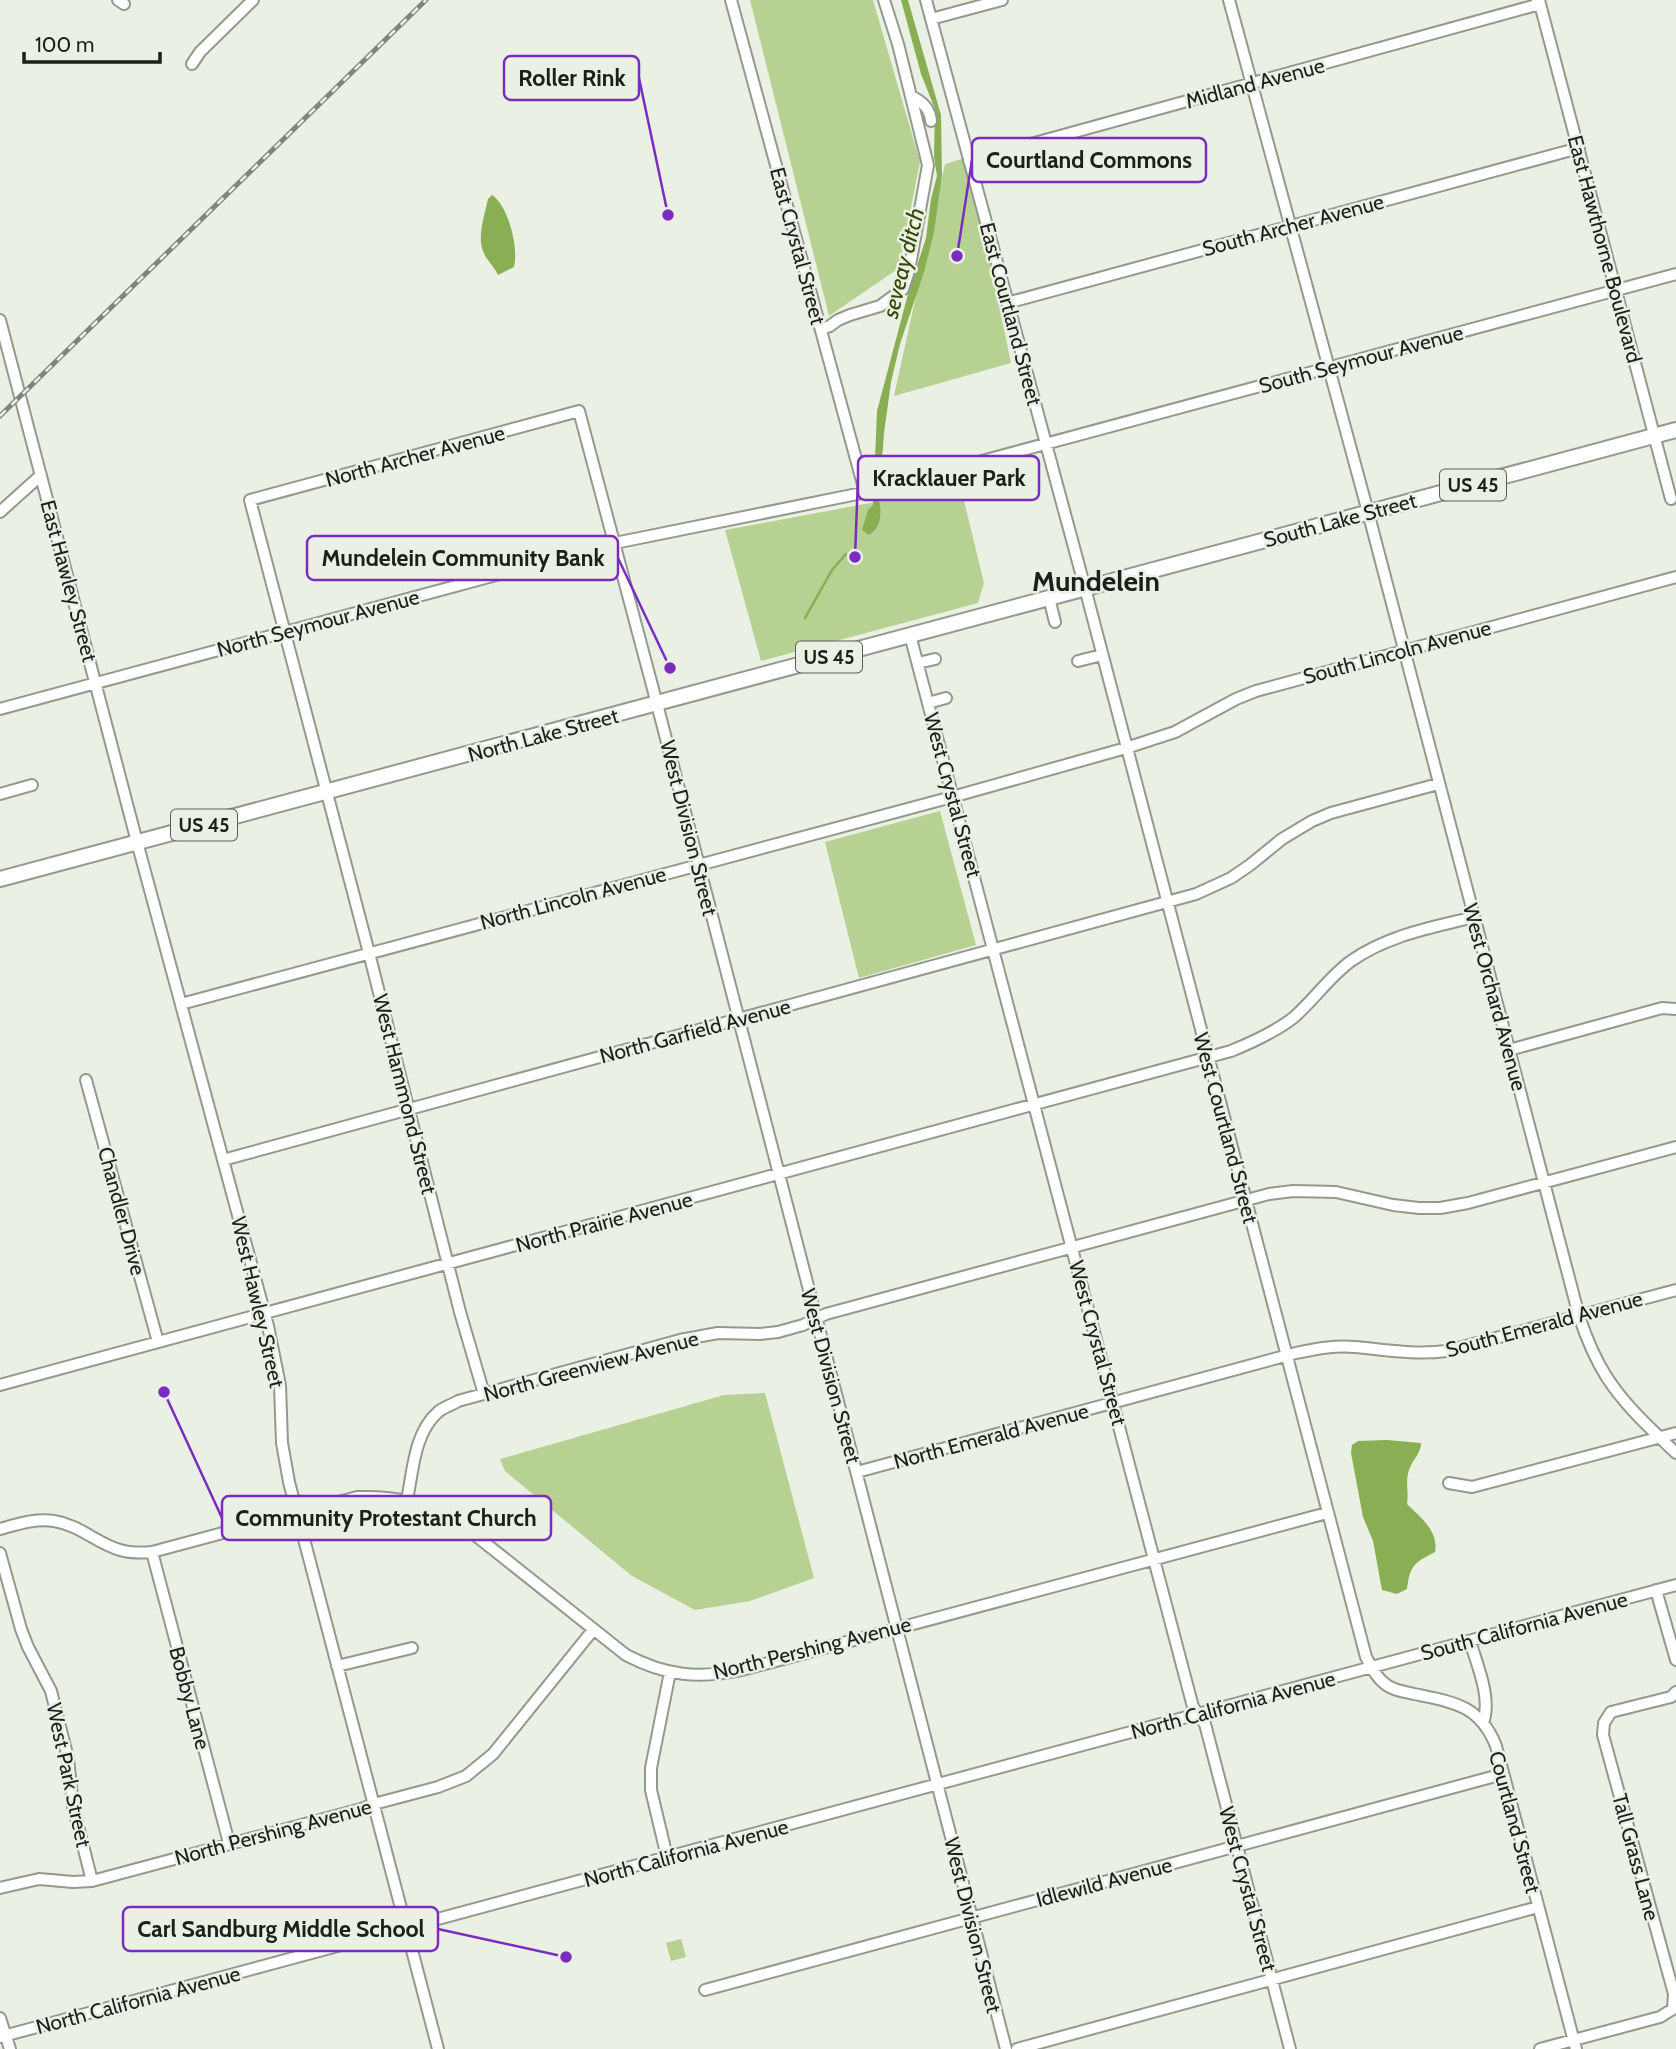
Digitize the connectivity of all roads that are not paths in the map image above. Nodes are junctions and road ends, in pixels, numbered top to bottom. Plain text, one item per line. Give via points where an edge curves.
1 (253, 0) edge
2 (732, 0) edge
3 (884, 0) edge
4 (926, 0) edge
5 (1002, 0) edge
6 (1229, 0) edge
7 (1539, 1) edge
8 (931, 19) junction
9 (192, 64) dead end
10 (1252, 85) junction
11 (911, 96) junction
12 (931, 121) dead end
13 (1579, 148) junction
14 (970, 161) junction
15 (1290, 226) junction
16 (1676, 274) edge
17 (1615, 290) junction
18 (1007, 303) junction
19 (0, 320) edge
20 (821, 329) junction
21 (1328, 368) junction
22 (579, 411) joint
23 (1676, 430) edge
24 (1655, 435) junction
25 (1046, 444) junction
26 (41, 475) junction
27 (866, 492) junction
28 (1671, 499) dead end
29 (250, 500) joint
30 (0, 512) edge
31 (1368, 512) junction
32 (615, 543) junction
33 (1676, 577) edge
34 (1085, 588) junction
35 (1049, 598) junction
36 (1055, 622) dead end
37 (286, 632) junction
38 (910, 635) junction
39 (1403, 651) junction
40 (1102, 654) junction
41 (935, 659) dead end
42 (1078, 661) dead end
43 (918, 663) junction
44 (95, 683) junction
45 (946, 698) dead end
46 (928, 703) junction
47 (657, 704) junction
48 (0, 709) edge
49 (1126, 748) junction
50 (1438, 784) junction
51 (32, 785) dead end
52 (327, 793) junction
53 (0, 794) edge
54 (952, 797) junction
55 (137, 842) junction
56 (698, 864) junction
57 (0, 879) edge
58 (1167, 903) junction
59 (1474, 917) junction
60 (994, 950) junction
61 (369, 953) junction
62 (181, 1004) junction
63 (1676, 1009) edge
64 (738, 1019) junction
65 (1509, 1050) junction
66 (1208, 1058) junction
67 (86, 1080) dead end
68 (1035, 1105) junction
69 (408, 1108) junction
70 (1676, 1147) edge
71 (223, 1160) junction
72 (778, 1175) junction
73 (1544, 1183) junction
74 (1245, 1199) junction
75 (1073, 1246) junction
76 (448, 1264) junction
77 (1676, 1290) edge
78 (265, 1314) junction
79 (1579, 1316) junction
80 (816, 1319) junction
81 (158, 1342) junction
82 (1287, 1356) junction
83 (0, 1385) edge
84 (484, 1394) junction
85 (1114, 1403) junction
86 (1676, 1433) edge
87 (1660, 1437) junction
88 (1676, 1453) edge
89 (857, 1472) junction
90 (1449, 1483) dead end
91 (407, 1500) junction
92 (297, 1512) junction
93 (1327, 1513) junction
94 (0, 1529) edge
95 (152, 1552) junction
96 (0, 1553) edge
97 (1154, 1559) junction
98 (1676, 1585) edge
99 (1656, 1590) junction
100 (897, 1629) junction
101 (593, 1630) junction
102 (1470, 1641) junction
103 (412, 1648) dead end
104 (1676, 1660) edge
105 (337, 1667) junction
106 (1371, 1667) junction
107 (670, 1672) junction
108 (1676, 1692) edge
109 (1199, 1714) junction
110 (1483, 1723) junction
111 (1503, 1774) junction
112 (937, 1785) junction
113 (374, 1804) junction
114 (229, 1843) junction
115 (1237, 1846) junction
116 (667, 1857) junction
117 (92, 1881) junction
118 (0, 1888) edge
119 (1538, 1907) junction
120 (971, 1918) junction
121 (407, 1927) junction
122 (1272, 1979) junction
123 (705, 1990) dead end
124 (0, 2018) edge
125 (3, 2036) edge
126 (1574, 2045) edge
127 (10, 2049) edge
128 (438, 2049) edge
129 (1006, 2049) edge
130 (1017, 2049) edge
131 (1290, 2049) edge
132 (1540, 2049) edge

1 - 9 street
2 - 20 street, East Crystal Street
3 - 11 street
4 - 8 street, East Courtland Street
5 - 8 street
6 - 10 street, West Orchard Avenue
7 - 10 street, Midland Avenue
7 - 13 street, East Hawthorne Boulevard
8 - 14 street, East Courtland Street
10 - 14 street, Midland Avenue
10 - 15 street, West Orchard Avenue
11 - 12 street via 926,106
11 - 20 street via 928,165 903,289 880,306
13 - 15 street, South Archer Avenue
13 - 17 street, East Hawthorne Boulevard
14 - 18 street, East Courtland Street
15 - 18 street, South Archer Avenue
15 - 21 street, West Orchard Avenue
16 - 17 street, South Seymour Avenue
17 - 21 street, South Seymour Avenue
17 - 24 street, East Hawthorne Boulevard
18 - 25 street, East Courtland Street
19 - 26 street, East Hawley Street
20 - 27 street, East Crystal Street
21 - 25 street, South Seymour Avenue
21 - 31 street, West Orchard Avenue
22 - 29 street, North Archer Avenue
22 - 32 street, West Division Street
23 - 24 main road, South Lake Street / US 45
24 - 28 street, East Hawthorne Boulevard
24 - 31 main road, South Lake Street / US 45
25 - 27 street, North Seymour Avenue
25 - 34 street, East Courtland Street
26 - 30 street
26 - 44 street, East Hawley Street
27 - 32 street, North Seymour Avenue
29 - 37 street, West Hammond Street
31 - 34 main road, South Lake Street / US 45
31 - 39 street, West Orchard Avenue
32 - 37 street, North Seymour Avenue
32 - 47 street, West Division Street
33 - 39 street, South Lincoln Avenue
34 - 35 main road, North Lake Street / US 45
34 - 40 street, West Courtland Street
35 - 36 street
35 - 38 main road, North Lake Street / US 45
37 - 44 street, North Seymour Avenue
37 - 52 street, West Hammond Street
38 - 43 street, West Crystal Street
38 - 47 main road, North Lake Street / US 45
39 - 49 street, South Lincoln Avenue via 1256,691 1175,732
39 - 50 street, West Orchard Avenue
40 - 42 street
40 - 49 street, West Courtland Street
41 - 43 street
43 - 46 street, West Crystal Street
44 - 48 street, North Seymour Avenue
44 - 55 street, East Hawley Street
45 - 46 street
46 - 54 street, West Crystal Street
47 - 52 main road, North Lake Street / US 45
47 - 56 street, West Division Street
49 - 54 street, North Lincoln Avenue
49 - 58 street, West Courtland Street
50 - 58 street, North Garfield Avenue via 1312,821 1231,878
50 - 59 street, West Orchard Avenue
51 - 53 street
52 - 55 main road, North Lake Street / US 45
52 - 61 street, West Hammond Street
54 - 56 street, North Lincoln Avenue
54 - 60 street, West Crystal Street
55 - 57 main road, North Lake Street / US 45
55 - 62 street, West Hawley Street
56 - 61 street, North Lincoln Avenue
56 - 64 street, West Division Street
58 - 60 street, North Garfield Avenue
58 - 66 street, West Courtland Street
59 - 65 street, West Orchard Avenue
59 - 66 street, North Prairie Avenue via 1405,934 1374,947 1334,974 1280,1027
60 - 64 street, North Garfield Avenue
60 - 68 street, West Crystal Street
61 - 62 street, North Lincoln Avenue
61 - 69 street, West Hammond Street
62 - 71 street, West Hawley Street
63 - 65 street via 1662,1008
64 - 69 street, North Garfield Avenue
64 - 72 street, West Division Street
65 - 73 street, West Orchard Avenue
66 - 68 street, North Prairie Avenue
66 - 74 street, West Courtland Street
67 - 81 street, Chandler Drive
68 - 72 street, North Prairie Avenue
68 - 75 street, West Crystal Street
69 - 71 street, North Garfield Avenue
69 - 76 street, West Hammond Street
70 - 73 street, North Greenview Avenue
71 - 78 street, West Hawley Street
72 - 76 street, North Prairie Avenue
72 - 80 street, West Division Street
73 - 74 street, North Greenview Avenue via 1440,1208 1393,1205 1314,1190
73 - 79 street, West Orchard Avenue
74 - 75 street, North Greenview Avenue
74 - 82 street, West Courtland Street
75 - 80 street, North Greenview Avenue
75 - 85 street, West Crystal Street
76 - 78 street, North Prairie Avenue
76 - 84 street, West Hammond Street
77 - 79 street, South Emerald Avenue
78 - 81 street, North Prairie Avenue
78 - 92 street, West Hawley Street via 280,1385 284,1459
79 - 82 street, South Emerald Avenue via 1439,1352 1353,1347
79 - 87 street, West Orchard Avenue via 1605,1375
80 - 84 street, North Greenview Avenue via 778,1332 718,1333 680,1340
80 - 89 street, West Division Street
81 - 83 street, North Prairie Avenue
82 - 85 street, North Emerald Avenue
82 - 93 street, West Courtland Street
84 - 91 street, North Greenview Avenue via 458,1401 429,1421 420,1438
85 - 89 street, North Emerald Avenue
85 - 97 street, West Crystal Street
86 - 87 street
87 - 88 street, West Orchard Avenue
87 - 90 street via 1472,1487
89 - 100 street, West Division Street
91 - 92 street via 357,1497
91 - 101 street via 428,1505 465,1527
92 - 95 street
92 - 105 street, West Hawley Street
93 - 97 street, North Pershing Avenue
93 - 106 street, West Courtland Street
94 - 95 street via 55,1521 119,1550
95 - 114 street, Bobby Lane
96 - 117 street, West Park Street via 21,1629 51,1691
97 - 100 street, North Pershing Avenue
97 - 109 street, West Crystal Street via 1193,1707
98 - 99 street, South California Avenue
99 - 102 street, South California Avenue
99 - 104 street
100 - 107 street, North Pershing Avenue via 731,1672
100 - 112 street, West Division Street
101 - 107 street, North Pershing Avenue via 626,1655
101 - 113 street, North Pershing Avenue via 493,1754 466,1776
102 - 106 street, South California Avenue
102 - 110 street via 1484,1692
103 - 105 street
105 - 113 street, West Hawley Street
106 - 109 street, North California Avenue
106 - 110 street, Courtland Street via 1396,1690 1450,1702 1468,1709
107 - 116 street via 651,1768 651,1790
108 - 126 street, Tall Grass Lane via 1611,1712 1603,1735 1674,1994 1673,2009
109 - 112 street, North California Avenue
109 - 115 street, West Crystal Street
110 - 111 street, Courtland Street via 1496,1746
111 - 115 street, Idlewild Avenue
111 - 119 street, Courtland Street
112 - 116 street, North California Avenue
112 - 120 street, West Division Street
113 - 114 street, North Pershing Avenue
113 - 121 street, West Hawley Street
114 - 117 street, North Pershing Avenue
115 - 120 street, Idlewild Avenue
115 - 122 street, West Crystal Street
116 - 121 street, North California Avenue
117 - 118 street, North Pershing Avenue via 39,1879
119 - 122 street
119 - 126 street, Courtland Street
120 - 123 street, Idlewild Avenue
120 - 129 street, West Division Street
121 - 125 street, North California Avenue
121 - 128 street, West Hawley Street
122 - 130 street
122 - 131 street, West Crystal Street
124 - 125 street
125 - 127 street
126 - 132 street

